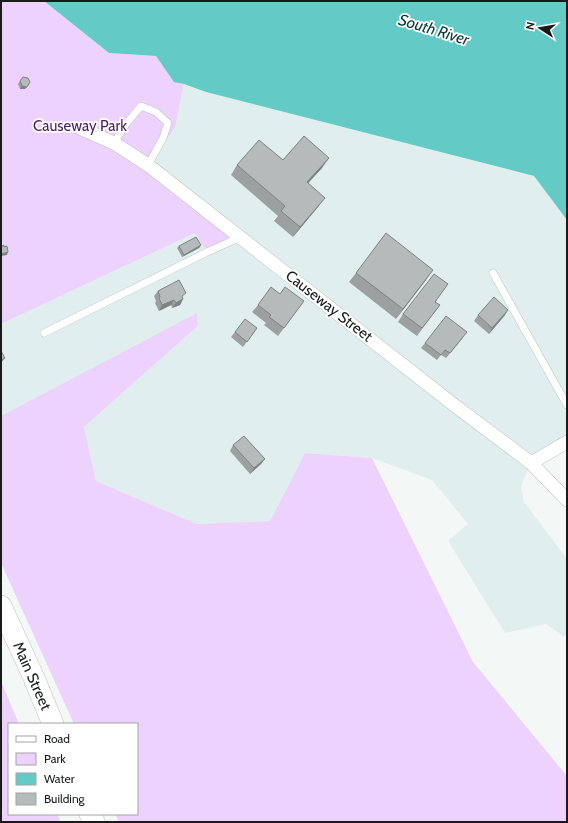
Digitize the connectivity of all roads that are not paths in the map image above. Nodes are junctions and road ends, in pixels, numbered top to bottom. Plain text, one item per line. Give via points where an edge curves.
1 (80, 128) dead end
2 (114, 144) junction
3 (148, 165) junction
4 (241, 237) junction
5 (493, 273) dead end
6 (44, 333) dead end
7 (567, 405) edge
8 (567, 442) edge
9 (531, 463) junction
10 (567, 500) edge
11 (1, 606) edge
12 (53, 723) edge

1 - 2 street, Causeway Street
2 - 3 street, Causeway Street
2 - 3 lane via 141,106 156,112 168,123 164,138
3 - 4 street, Causeway Street
4 - 6 lane
4 - 9 street, Causeway Street
5 - 7 lane
8 - 9 street
9 - 10 street, Causeway Street
11 - 12 main road, Main Street

